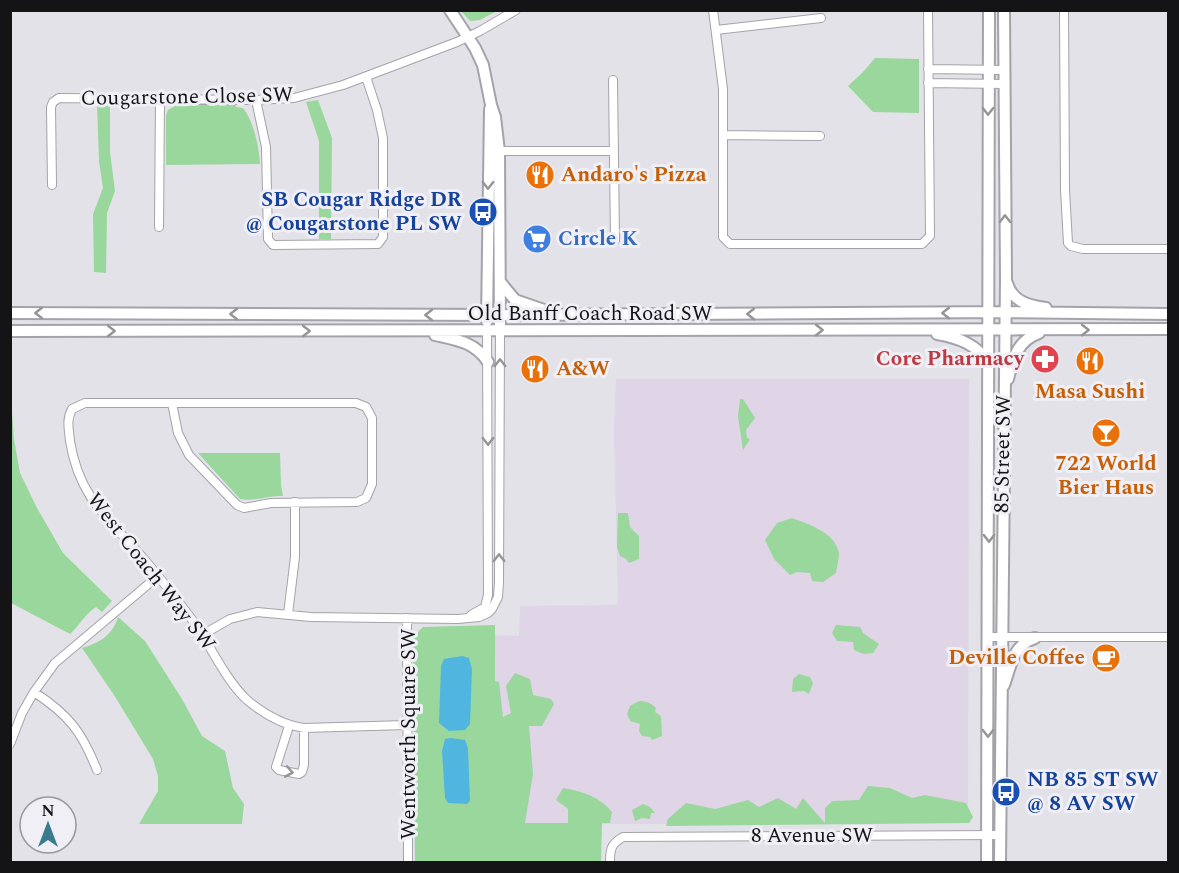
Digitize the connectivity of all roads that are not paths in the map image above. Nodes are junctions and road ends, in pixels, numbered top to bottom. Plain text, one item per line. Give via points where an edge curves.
1 (450, 10) edge
2 (516, 10) edge
3 (713, 10) edge
4 (928, 10) edge
5 (989, 10) edge
6 (1004, 10) edge
7 (1064, 10) edge
8 (820, 18) dead end
9 (716, 30) junction
10 (468, 37) junction
11 (928, 69) junction
12 (989, 70) junction
13 (1004, 70) junction
14 (366, 77) junction
15 (613, 80) dead end
16 (928, 83) junction
17 (988, 84) junction
18 (1004, 84) junction
19 (160, 99) junction
20 (256, 100) junction
21 (724, 135) junction
22 (820, 136) dead end
23 (494, 151) junction
24 (614, 151) junction
25 (52, 185) dead end
26 (493, 212) junction
27 (159, 226) dead end
28 (615, 240) dead end
29 (1168, 249) edge
30 (1006, 278) junction
31 (500, 283) junction
32 (1005, 312) junction
33 (10, 313) edge
34 (989, 313) junction
35 (1082, 314) junction
36 (1168, 314) edge
37 (487, 315) junction
38 (501, 315) junction
39 (559, 315) junction
40 (912, 329) junction
41 (1168, 329) edge
42 (414, 330) junction
43 (989, 330) junction
44 (1005, 330) junction
45 (1051, 330) junction
46 (10, 331) edge
47 (487, 331) junction
48 (500, 331) junction
49 (488, 362) junction
50 (988, 374) junction
51 (1004, 394) junction
52 (172, 403) junction
53 (488, 418) junction
54 (500, 418) junction
55 (488, 499) junction
56 (499, 499) junction
57 (295, 502) junction
58 (158, 576) junction
59 (485, 611) junction
60 (288, 614) junction
61 (407, 618) junction
62 (202, 635) junction
63 (988, 637) junction
64 (1002, 637) junction
65 (1168, 637) edge
66 (1035, 638) junction
67 (34, 692) junction
68 (1001, 694) junction
69 (406, 725) junction
70 (289, 726) junction
71 (304, 728) junction
72 (10, 744) edge
73 (98, 770) dead end
74 (987, 835) junction
75 (1000, 835) junction
76 (408, 862) edge
77 (610, 862) edge
78 (987, 862) edge
79 (1000, 862) edge

1 - 10 main road
2 - 10 street, Cougarstone Close SW
3 - 9 street
4 - 11 street
5 - 12 main road, 85 Street SW
6 - 13 main road, 85 Street SW
7 - 29 street via 1068,243 1083,249
8 - 9 street
9 - 21 street via 723,76
10 - 14 street, Cougarstone Close SW
10 - 23 main road via 483,65 497,124
11 - 12 street
11 - 16 street
12 - 13 street
12 - 17 main road, 85 Street SW
13 - 18 main road, 85 Street SW
14 - 20 street, Cougarstone Close SW via 294,98
14 - 20 street via 384,138 383,237 378,244 273,245 268,239 266,147
15 - 24 street
16 - 17 street
16 - 21 street via 930,236 922,244 730,244 723,237
17 - 18 street
17 -> 34 main road, 85 Street SW
30 -> 18 main road, 85 Street SW
19 - 20 street, Cougarstone Close SW
19 - 25 street, Cougarstone Close SW via 56,100 51,107
19 - 27 street
21 - 22 street
23 - 24 street
23 - 26 main road
24 - 28 street
26 - 31 main road
26 - 37 main road
30 - 32 main road, 85 Street SW
30 - 35 main road via 1012,294 1020,301
31 - 38 main road
31 - 39 main road via 515,300
32 - 34 main road, Old Banff Coach Road SW
32 - 35 main road, Old Banff Coach Road SW
32 - 44 main road, 85 Street SW
37 -> 33 main road, Old Banff Coach Road SW
34 -> 39 main road, Old Banff Coach Road SW
34 - 43 main road, 85 Street SW
35 - 36 main road, Old Banff Coach Road SW
37 - 38 main road, Old Banff Coach Road SW
37 - 47 main road
38 - 39 main road, Old Banff Coach Road SW
38 - 48 main road
40 - 43 main road, Old Banff Coach Road SW
48 -> 40 main road, Old Banff Coach Road SW
40 - 50 main road via 969,344 983,356
45 -> 41 main road, Old Banff Coach Road SW
46 -> 42 main road, Old Banff Coach Road SW
42 - 47 main road, Old Banff Coach Road SW
42 - 49 main road via 471,345
43 - 44 main road, Old Banff Coach Road SW
43 - 50 main road, 85 Street SW
44 - 45 main road, Old Banff Coach Road SW
44 - 51 main road, 85 Street SW
45 - 51 main road via 1029,336 1021,344
47 - 48 main road, Old Banff Coach Road SW
47 - 49 street
54 -> 48 street
49 - 53 street
50 -> 63 main road, 85 Street SW
51 - 64 main road, 85 Street SW
52 - 57 street via 178,433 189,455 232,503 244,508
52 - 57 street via 356,403 366,407 372,418 370,493 357,502
52 - 58 street, West Coach Way SW via 85,403 72,410 68,420 72,449 88,493 108,523
53 - 54 street
53 -> 55 street
54 - 56 street
55 - 56 street
55 - 59 street
59 -> 56 street via 496,603 499,592
57 - 60 street via 295,556
58 - 62 street, West Coach Way SW
58 - 67 street via 55,663
59 - 61 street, Wentworth Square SW via 459,619
60 - 61 street
60 - 62 street via 244,615 218,624
61 - 69 street, Wentworth Square SW
62 - 70 street, West Coach Way SW via 245,697 260,711
63 - 64 street
63 -> 74 main road, 85 Street SW
64 - 66 street
64 - 68 main road, 85 Street SW
65 - 66 street
66 - 68 main road via 1015,653
67 - 72 street
67 - 73 street via 58,708 76,727
68 - 75 main road, 85 Street SW
69 - 71 street, West Coach Way SW
69 - 76 street, Wentworth Square SW
70 - 71 street, West Coach Way SW
70 -> 71 street via 276,764 279,771 299,774 304,765
74 - 75 street, 8 Avenue SW
74 - 77 street, 8 Avenue SW via 623,837 610,848
74 - 78 main road, 85 Street SW
75 - 79 main road, 85 Street SW

